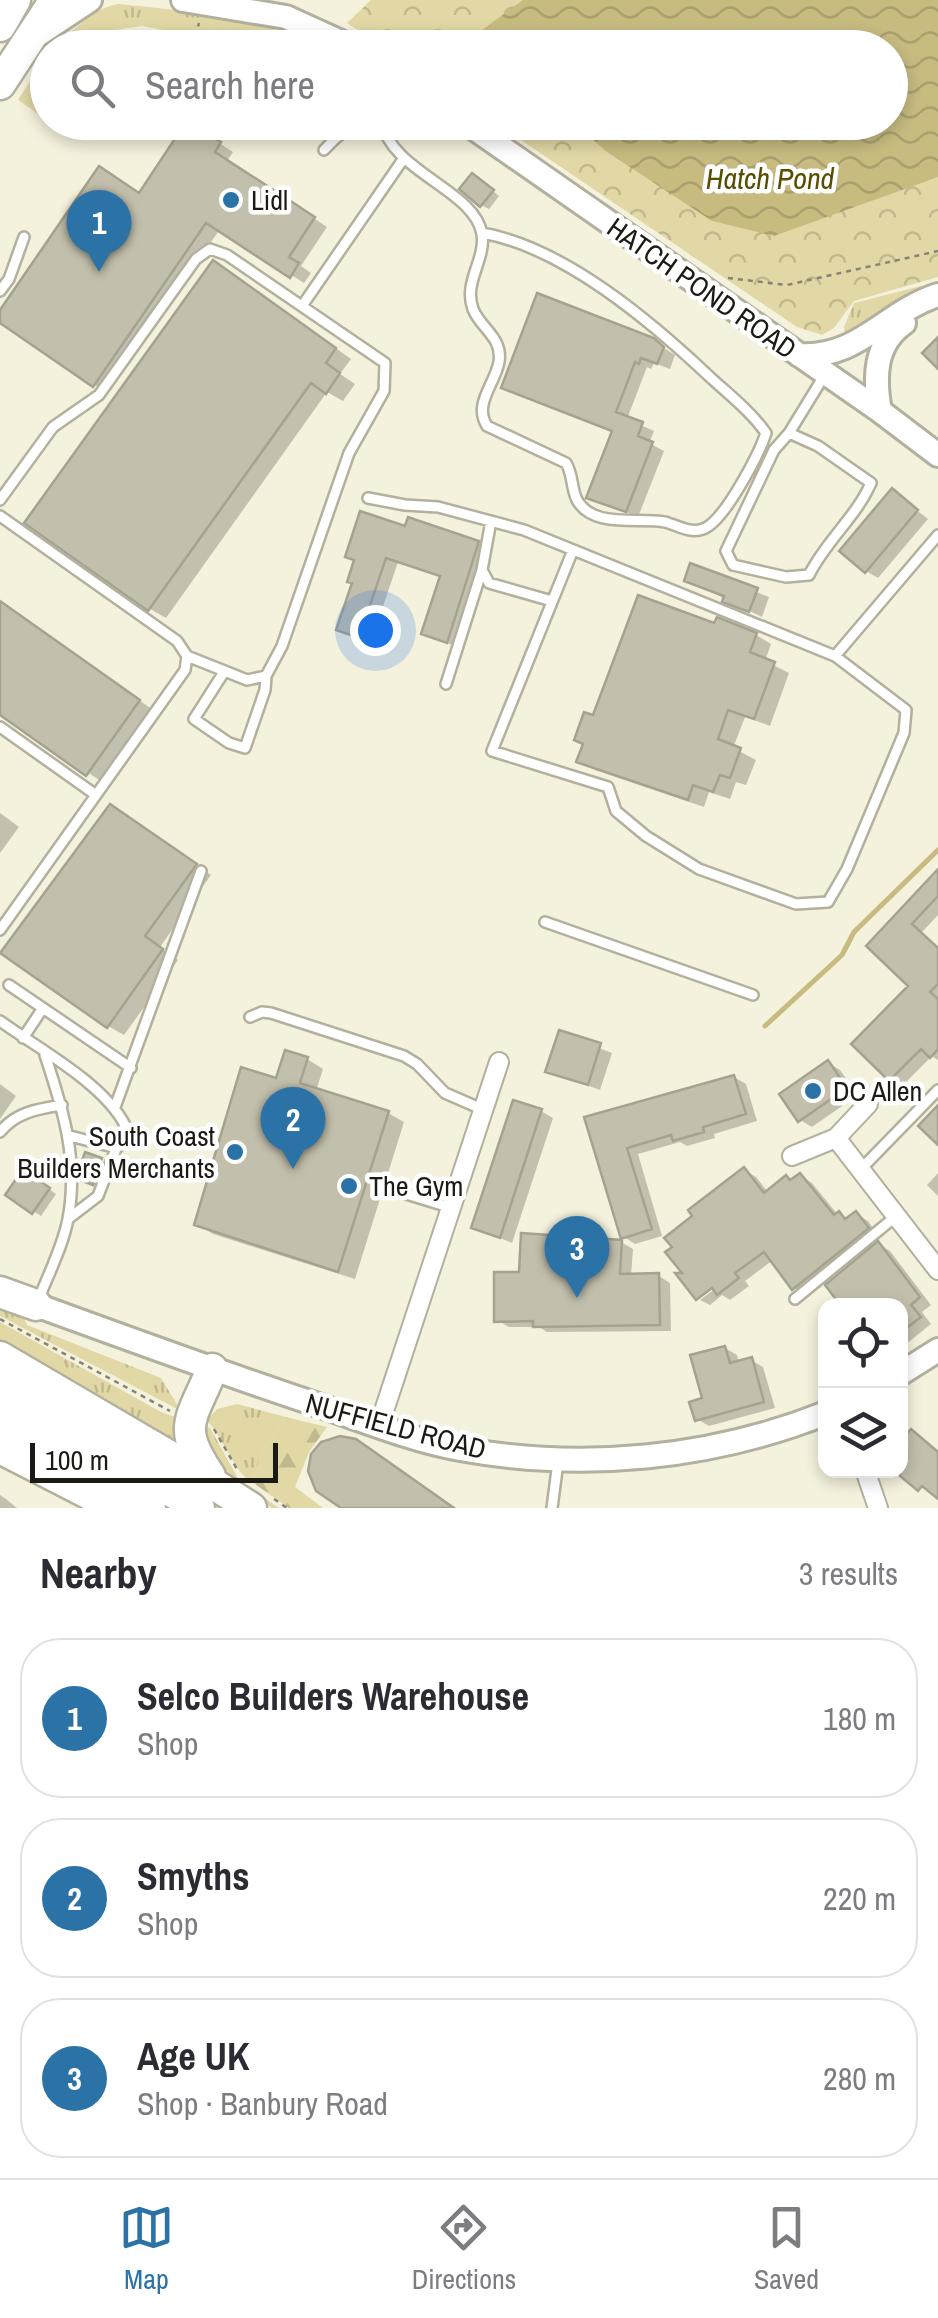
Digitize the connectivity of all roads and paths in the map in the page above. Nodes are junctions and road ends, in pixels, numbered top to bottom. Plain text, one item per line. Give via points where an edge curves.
1 (16, 0) edge
2 (55, 0) edge
3 (90, 0) edge
4 (228, 0) edge
5 (192, 6) edge
6 (276, 10) edge
7 (0, 26) edge
8 (36, 30) edge
9 (47, 30) edge
10 (317, 30) edge
11 (30, 40) edge
12 (28, 43) joint
13 (0, 84) edge
14 (334, 140) edge
15 (388, 140) edge
16 (491, 140) edge
17 (324, 150) dead end
18 (404, 158) junction
19 (482, 233) junction
20 (24, 237) dead end
21 (938, 251) edge
22 (0, 275) edge
23 (728, 278) dead end
24 (1, 290) edge
25 (938, 295) edge
26 (938, 305) edge
27 (302, 306) junction
28 (893, 316) junction
29 (799, 355) junction
30 (831, 378) junction
31 (880, 411) junction
32 (788, 432) junction
33 (938, 456) edge
34 (368, 498) dead end
35 (0, 500) edge
36 (0, 516) edge
37 (491, 521) junction
38 (938, 535) edge
39 (573, 550) junction
40 (482, 570) junction
41 (552, 601) junction
42 (187, 656) junction
43 (835, 656) junction
44 (224, 672) junction
45 (266, 676) junction
46 (446, 684) dead end
47 (0, 727) edge
48 (96, 795) junction
49 (201, 872) dead end
50 (545, 922) dead end
51 (0, 930) edge
52 (9, 984) dead end
53 (753, 995) dead end
54 (43, 1008) junction
55 (250, 1017) dead end
56 (0, 1021) edge
57 (23, 1038) junction
58 (44, 1053) junction
59 (499, 1062) dead end
60 (131, 1068) junction
61 (938, 1090) edge
62 (868, 1104) dead end
63 (62, 1105) junction
64 (116, 1107) junction
65 (484, 1110) junction
66 (0, 1132) edge
67 (70, 1136) junction
68 (836, 1138) junction
69 (116, 1148) junction
70 (792, 1156) dead end
71 (859, 1171) junction
72 (377, 1185) dead end
73 (452, 1208) junction
74 (895, 1217) junction
75 (68, 1220) junction
76 (938, 1270) edge
77 (0, 1292) edge
78 (795, 1299) dead end
79 (36, 1306) junction
80 (0, 1319) edge
81 (938, 1350) edge
82 (0, 1356) edge
83 (908, 1369) edge
84 (212, 1370) junction
85 (0, 1387) edge
86 (818, 1416) edge
87 (0, 1417) edge
88 (192, 1419) junction
89 (379, 1426) junction
90 (0, 1448) edge
91 (558, 1459) junction
92 (868, 1478) edge
93 (236, 1495) edge
94 (555, 1507) edge
95 (116, 1508) edge
96 (150, 1508) edge
97 (287, 1508) edge
98 (878, 1508) edge

1 - 7 main road
2 - 8 main road
3 - 9 street
4 - 6 street
5 - 6 street
6 - 10 street
11 - 12 main road
12 - 13 main road
14 - 17 lane
15 - 18 lane
16 - 29 street, HATCH POND ROAD
18 - 19 lane via 474,215
18 - 27 lane
19 - 19 lane via 470,286 473,311 498,343 499,361 482,408 487,426 566,463 577,500 587,510 618,522 705,529 761,449 766,433 754,415 593,281 522,244
20 - 24 lane
21 - 23 path via 787,285
22 - 24 lane
25 - 28 street
26 - 31 street via 899,325 882,346 876,372
27 - 35 lane via 210,249 196,258 99,394 53,427
27 - 45 lane via 385,363 384,391 349,453
28 - 29 street via 840,352
28 - 30 street
29 - 30 street, HATCH POND ROAD
30 - 31 street, HATCH POND ROAD
30 - 32 lane
31 - 33 street, HATCH POND ROAD
32 - 32 lane via 871,484 809,574 786,578 733,565 726,551
34 - 37 lane
36 - 42 lane via 178,642
37 - 39 lane
37 - 40 lane
38 - 43 lane
39 - 41 lane
39 - 43 lane
40 - 41 lane via 489,583
40 - 46 lane
41 - 43 lane via 492,751 608,786 616,811 646,836 699,869 796,904 828,902 904,733 906,710
42 - 44 lane
42 - 48 lane via 185,670
44 - 45 lane via 247,680
44 - 45 lane via 194,719 245,748
47 - 48 lane
48 - 51 lane
49 - 60 lane
50 - 53 lane
52 - 54 lane
54 - 57 lane
54 - 60 lane
55 - 65 lane via 271,1014 404,1056 445,1093
56 - 57 lane
57 - 58 lane
58 - 63 lane
58 - 64 lane
59 - 65 street
60 - 64 lane
61 - 71 lane
62 - 68 street
63 - 66 lane via 30,1111
63 - 67 lane
64 - 69 lane via 125,1125
65 - 73 street
67 - 69 lane
67 - 75 lane
68 - 70 street
68 - 71 street
69 - 75 lane via 98,1196
71 - 74 street
72 - 73 lane
73 - 89 street
74 - 76 street
74 - 78 lane
75 - 79 lane
77 - 79 main road
79 - 84 street, NUFFIELD ROAD
80 - 88 path
81 - 83 street
82 - 93 main road
84 - 88 main road
84 - 89 street, NUFFIELD ROAD
85 - 93 main road
86 - 91 street, NUFFIELD ROAD via 722,1446
87 - 96 main road
88 - 93 path via 212,1426
88 - 93 main road via 192,1450
89 - 91 street, NUFFIELD ROAD via 458,1449
90 - 95 main road
91 - 94 lane
92 - 98 street
93 - 97 path

